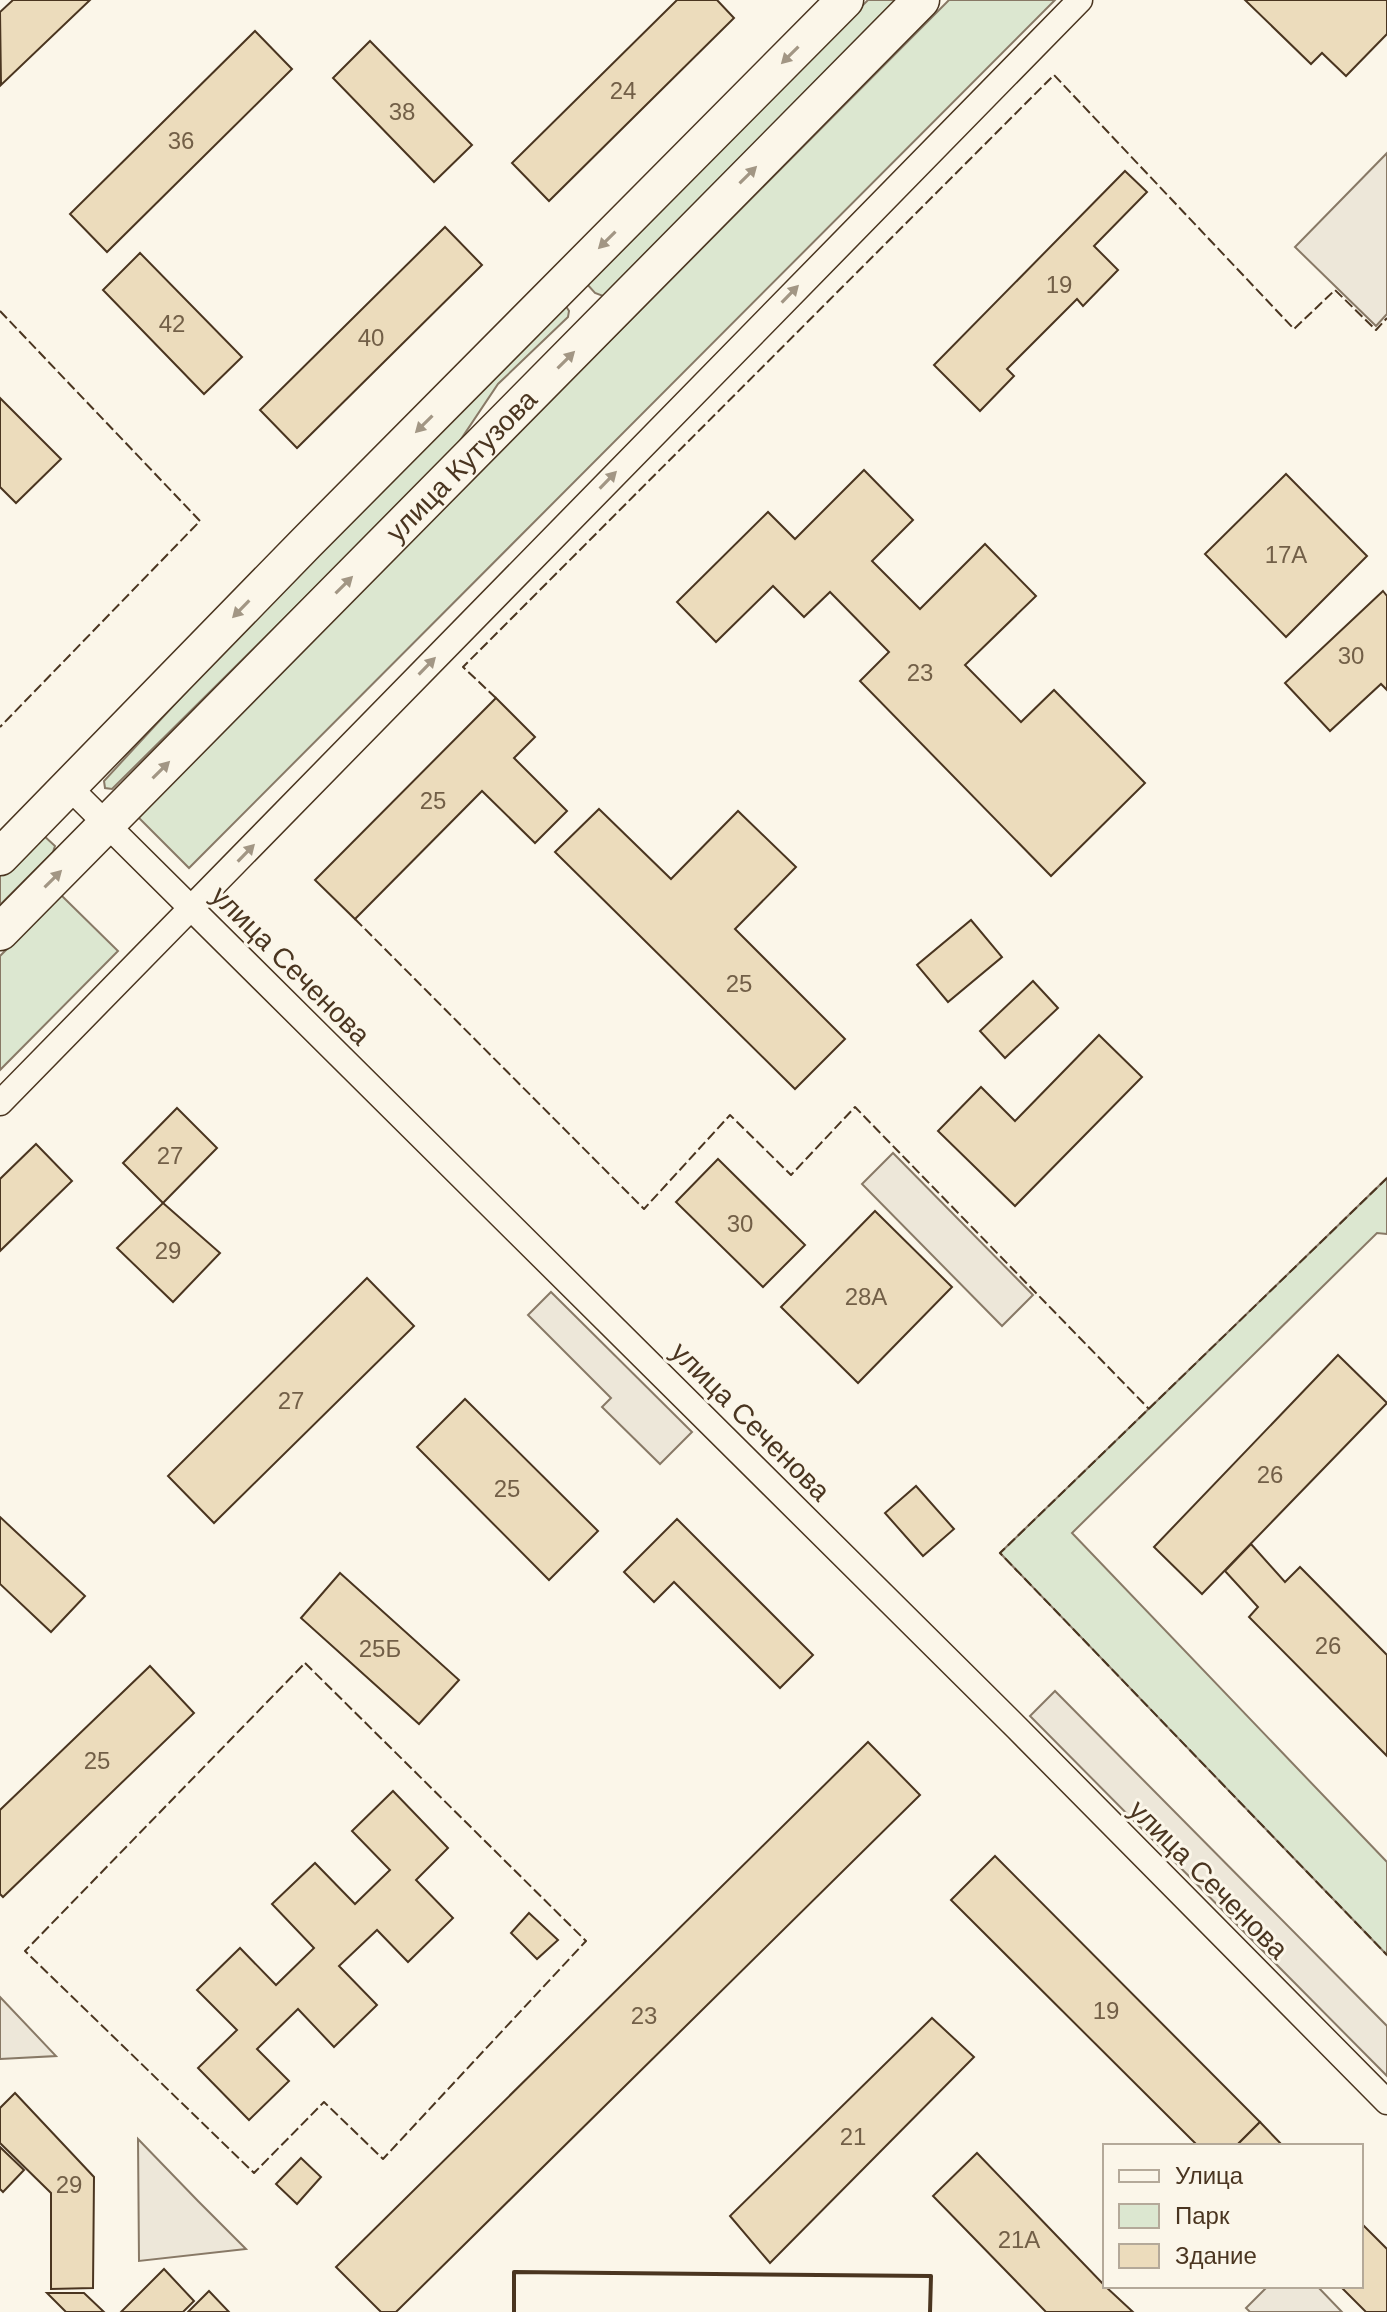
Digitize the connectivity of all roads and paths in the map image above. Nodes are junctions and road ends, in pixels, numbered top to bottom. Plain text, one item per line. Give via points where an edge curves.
1 (845, 0) edge
2 (921, 0) edge
3 (1080, 0) edge
4 (69, 787) junction
5 (106, 826) junction
6 (0, 857) edge
7 (191, 908) junction
8 (0, 932) edge
9 (0, 1103) edge
10 (1387, 2102) edge

1 -> 4 main road, улица Кутузова
5 -> 2 main road, улица Кутузова
7 -> 3 street
4 - 5 street, улица Сеченова
4 - 6 main road, улица Кутузова
5 - 7 street, улица Сеченова
8 -> 5 main road, улица Кутузова
7 - 9 street
7 - 10 street, улица Сеченова

